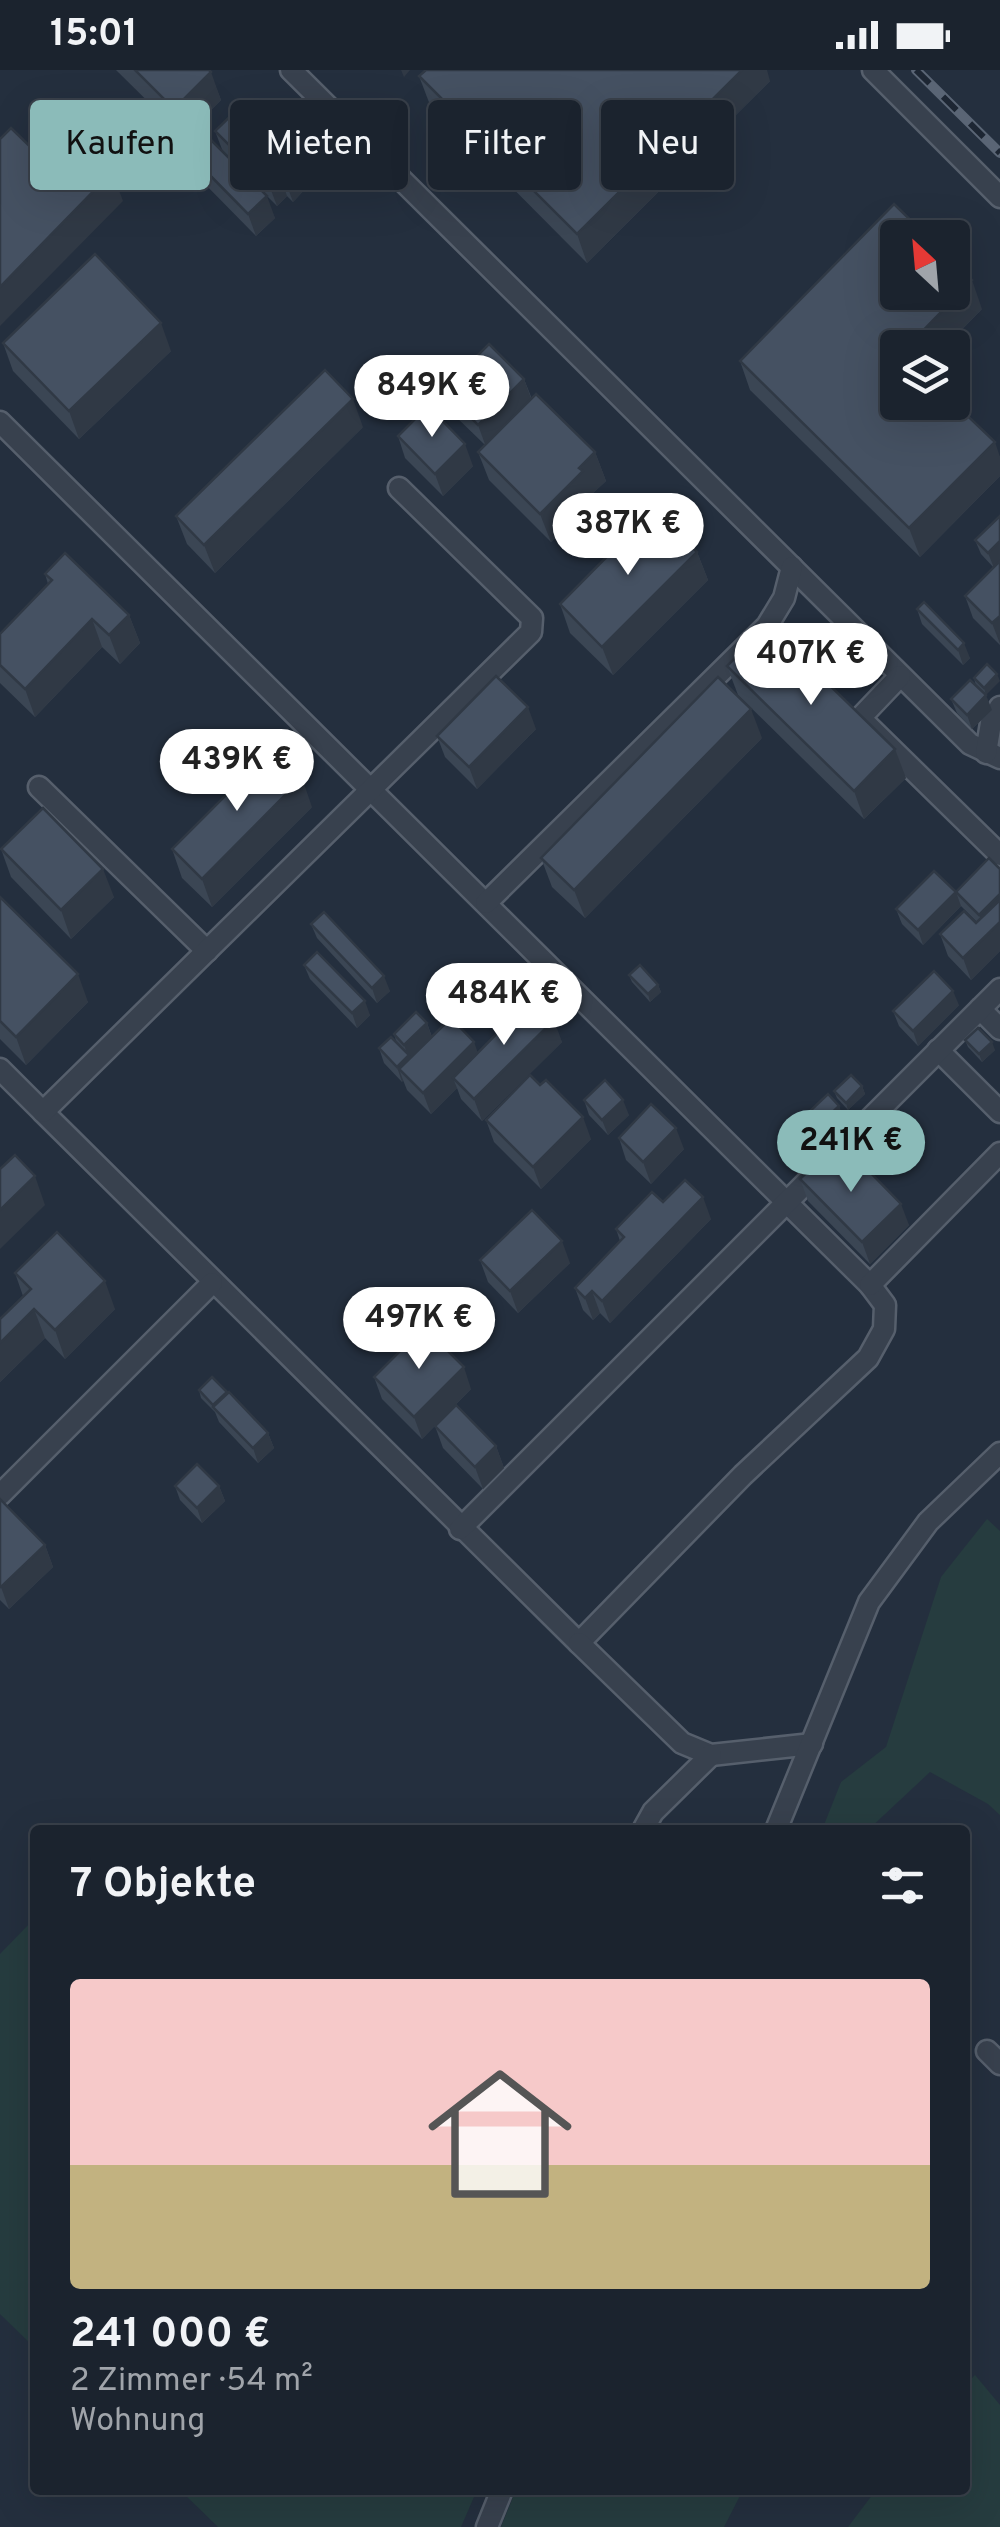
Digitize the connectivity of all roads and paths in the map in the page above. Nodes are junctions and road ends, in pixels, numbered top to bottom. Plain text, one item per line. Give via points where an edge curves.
1 (291, 70) edge
2 (873, 70) edge
3 (1000, 197) edge
4 (0, 422) edge
5 (399, 488) dead end
6 (792, 568) junction
7 (900, 676) junction
8 (1000, 707) edge
9 (993, 755) edge
10 (39, 786) dead end
11 (371, 790) junction
12 (1000, 855) edge
13 (486, 903) junction
14 (207, 951) junction
15 (1000, 989) edge
16 (980, 1009) junction
17 (1000, 1029) edge
18 (938, 1050) junction
19 (0, 1069) edge
20 (43, 1112) junction
21 (1000, 1112) edge
22 (1000, 1152) edge
23 (786, 1201) junction
24 (212, 1284) junction
25 (870, 1285) junction
26 (1000, 1453) edge
27 (0, 1494) edge
28 (460, 1529) junction
29 (579, 1643) junction
30 (812, 1744) junction
31 (711, 1755) junction
32 (646, 1825) edge
33 (778, 1825) edge
34 (500, 2495) edge
35 (487, 2527) edge

1 - 6 street
2 - 3 street
4 - 11 street
5 - 11 street via 532,618 531,632
6 - 7 street
6 - 13 street via 774,632
7 - 9 street
7 - 12 street via 853,711
8 - 9 street via 991,723
10 - 14 street
11 - 13 street
11 - 14 street
13 - 23 street
14 - 20 street
15 - 16 street
16 - 17 street
16 - 18 street
18 - 21 street
18 - 23 street
19 - 20 street
20 - 24 street
22 - 25 street
23 - 25 street
23 - 28 street
24 - 27 street
24 - 28 street
25 - 29 street via 885,1305 885,1317 868,1358
26 - 30 street via 892,1566 850,1642
28 - 29 street
29 - 31 street via 682,1743
30 - 31 street
30 - 33 street
31 - 32 street
34 - 35 street

